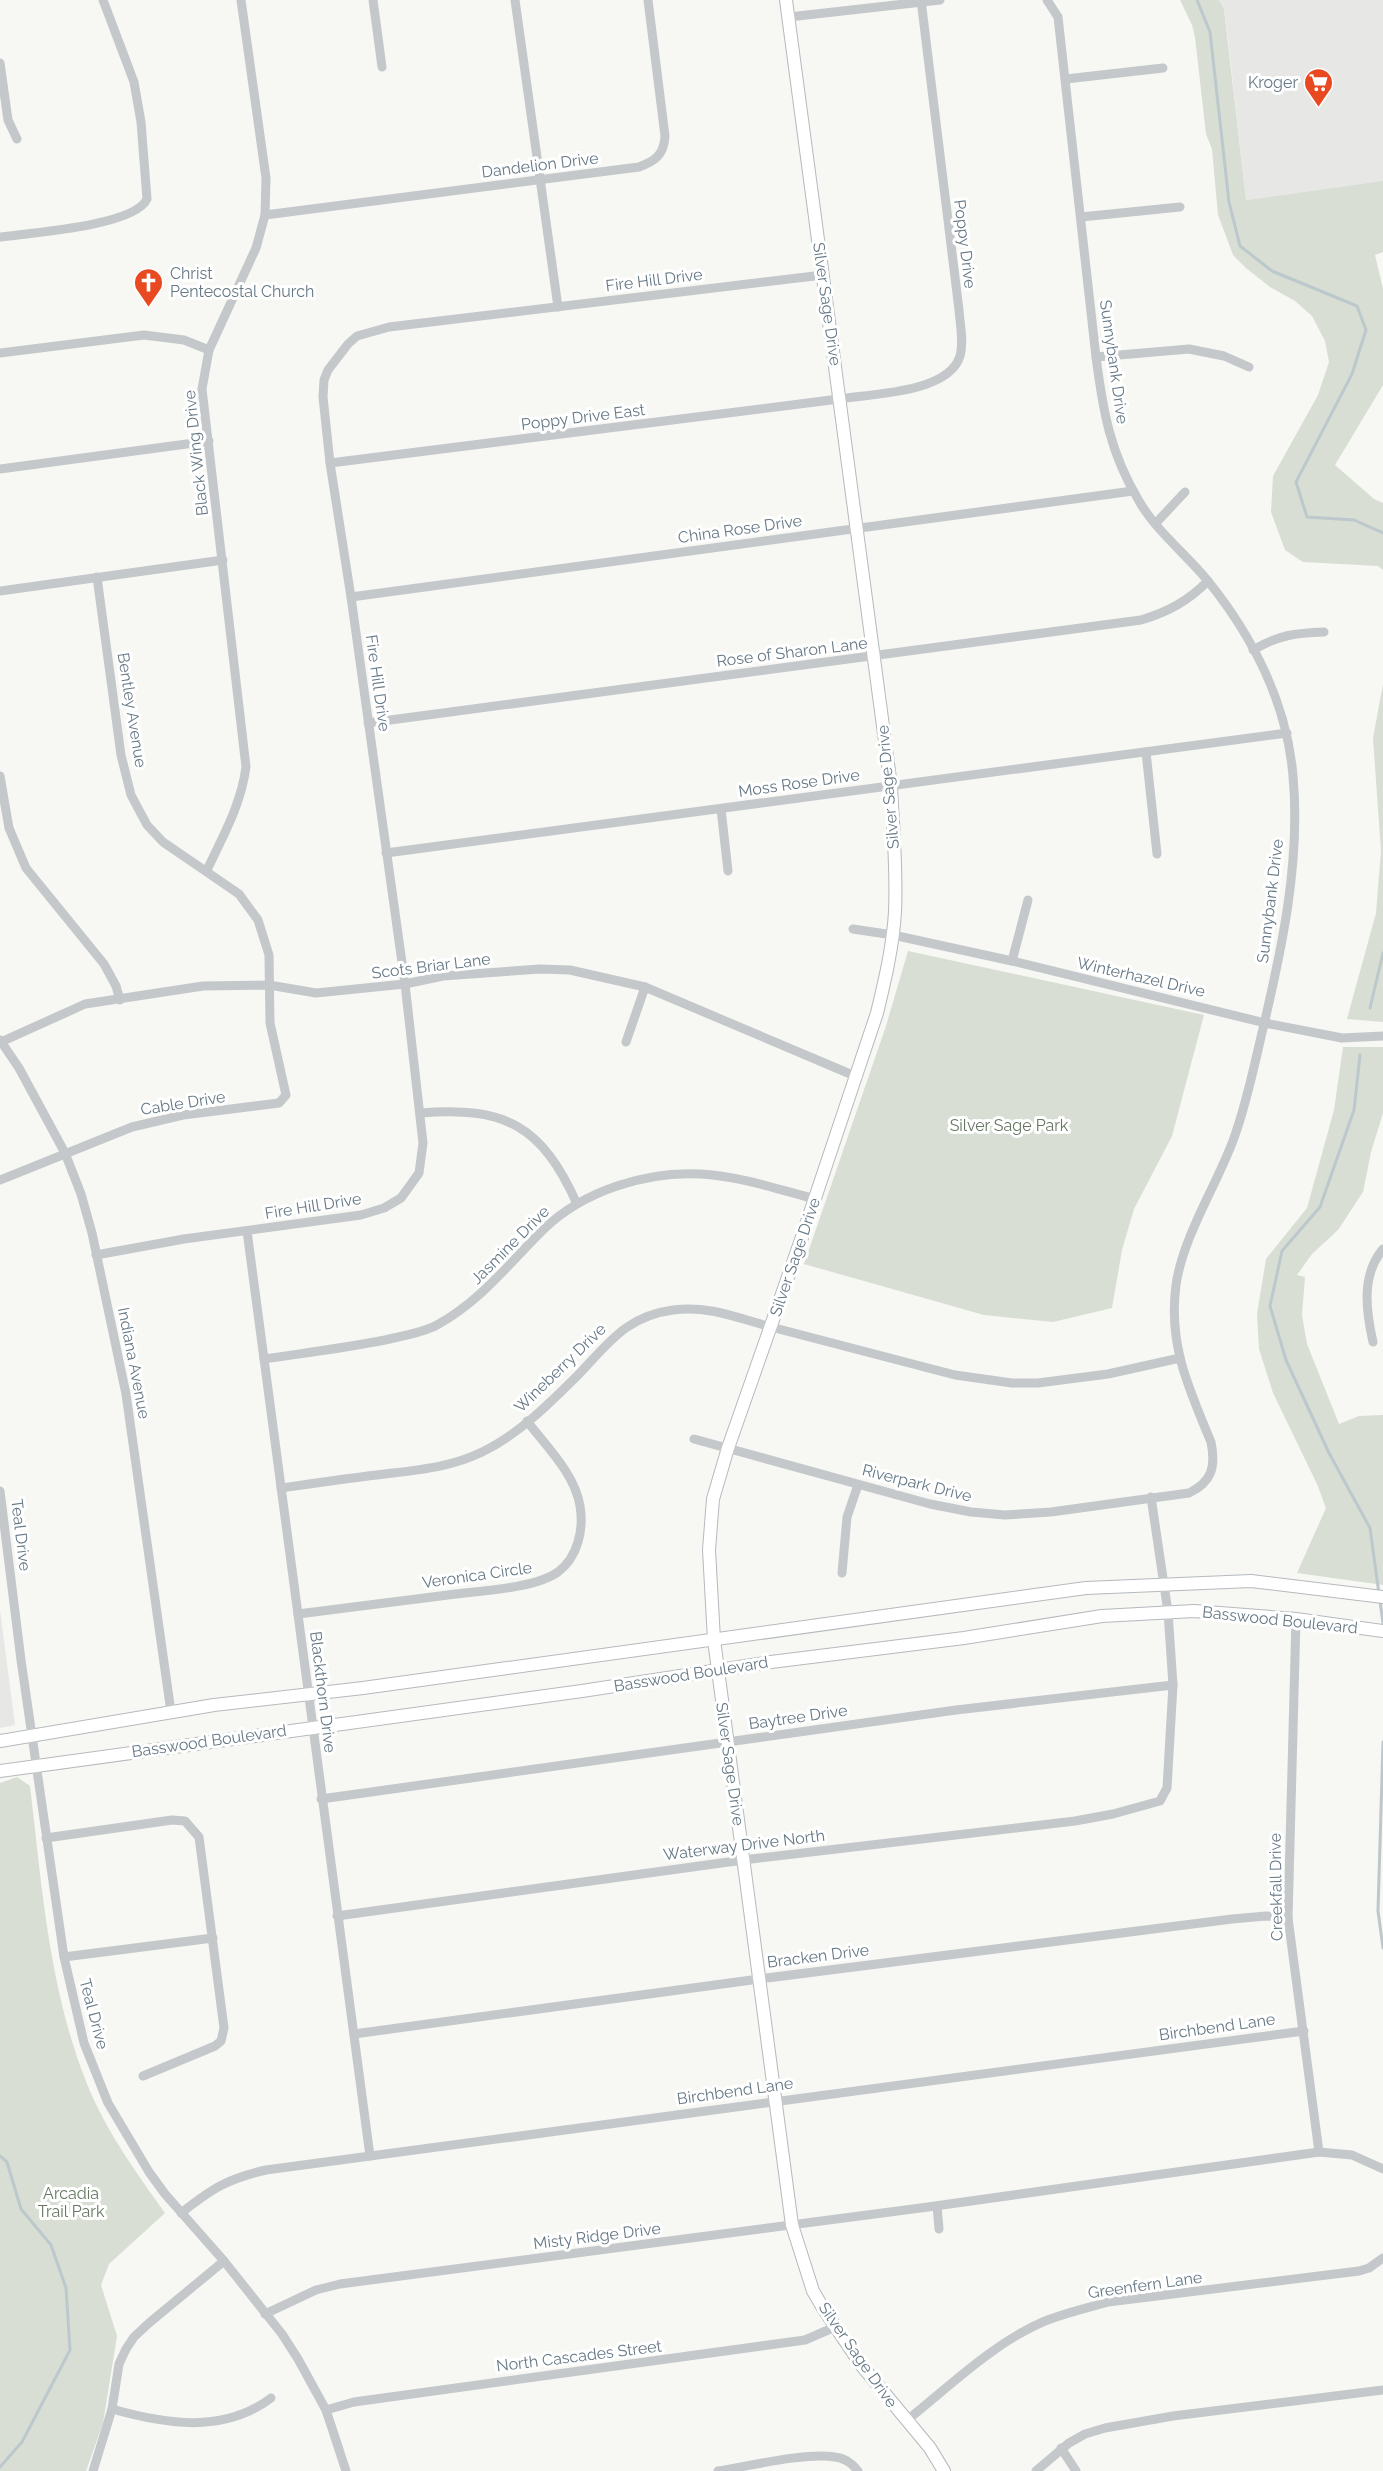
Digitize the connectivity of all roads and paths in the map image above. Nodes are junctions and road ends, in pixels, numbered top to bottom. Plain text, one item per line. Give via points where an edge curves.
1 (103, 0) edge
2 (241, 0) edge
3 (373, 0) edge
4 (515, 0) edge
5 (648, 0) edge
6 (786, 0) edge
7 (940, 0) edge
8 (1047, 0) edge
9 (921, 1) edge
10 (789, 17) junction
11 (0, 63) edge
12 (382, 67) dead end
13 (1163, 68) dead end
14 (1066, 79) junction
15 (18, 139) dead end
16 (540, 180) junction
17 (1180, 207) dead end
18 (265, 215) junction
19 (1081, 217) junction
20 (0, 237) edge
21 (823, 275) junction
22 (558, 307) junction
23 (209, 350) junction
24 (0, 353) edge
25 (1096, 357) junction
26 (1249, 367) dead end
27 (839, 399) junction
28 (209, 441) junction
29 (330, 463) junction
30 (0, 469) edge
31 (1133, 491) junction
32 (1185, 492) dead end
33 (1156, 523) junction
34 (856, 529) junction
35 (223, 560) junction
36 (98, 577) junction
37 (1208, 581) junction
38 (0, 591) edge
39 (351, 597) junction
40 (1324, 632) dead end
41 (1254, 650) junction
42 (873, 657) junction
43 (368, 723) junction
44 (1287, 733) junction
45 (1146, 752) junction
46 (0, 776) edge
47 (891, 786) junction
48 (721, 809) junction
49 (386, 853) junction
50 (1157, 854) dead end
51 (207, 870) junction
52 (728, 871) dead end
53 (1028, 900) dead end
54 (853, 929) dead end
55 (892, 935) junction
56 (1012, 961) junction
57 (405, 984) junction
58 (269, 985) junction
59 (645, 987) junction
60 (120, 1000) junction
61 (270, 1006) joint
62 (1265, 1023) junction
63 (1383, 1036) edge
64 (1, 1041) edge
65 (626, 1042) dead end
66 (855, 1076) junction
67 (420, 1113) junction
68 (65, 1153) junction
69 (0, 1180) edge
70 (815, 1199) junction
71 (578, 1204) junction
72 (247, 1232) junction
73 (1383, 1249) edge
74 (96, 1255) junction
75 (771, 1327) junction
76 (1373, 1342) dead end
77 (1180, 1358) junction
78 (264, 1359) junction
79 (527, 1421) junction
80 (694, 1439) dead end
81 (728, 1448) junction
82 (1207, 1481) joint
83 (858, 1485) junction
84 (281, 1488) junction
85 (0, 1491) edge
86 (1151, 1497) junction
87 (842, 1573) dead end
88 (1163, 1584) junction
89 (1383, 1597) edge
90 (1168, 1612) junction
91 (298, 1614) junction
92 (1296, 1618) junction
93 (1383, 1631) edge
94 (714, 1640) junction
95 (718, 1670) junction
96 (1173, 1685) junction
97 (309, 1695) junction
98 (171, 1712) junction
99 (313, 1727) junction
100 (32, 1735) junction
101 (0, 1741) edge
102 (727, 1742) junction
103 (36, 1765) junction
104 (0, 1771) edge
105 (321, 1799) junction
106 (46, 1838) junction
107 (743, 1860) junction
108 (337, 1916) junction
109 (1288, 1918) junction
110 (213, 1938) junction
111 (64, 1957) junction
112 (759, 1979) junction
113 (1304, 2031) junction
114 (354, 2034) junction
115 (143, 2076) dead end
116 (775, 2101) junction
117 (1319, 2152) junction
118 (370, 2156) junction
119 (1383, 2169) edge
120 (938, 2206) junction
121 (181, 2213) junction
122 (792, 2225) junction
123 (939, 2229) dead end
124 (1383, 2258) edge
125 (224, 2260) junction
126 (265, 2314) junction
127 (835, 2326) junction
128 (1383, 2390) edge
129 (271, 2398) dead end
130 (112, 2409) junction
131 (326, 2410) junction
132 (906, 2421) junction
133 (1061, 2448) junction
134 (93, 2471) edge
135 (346, 2471) edge
136 (718, 2471) edge
137 (858, 2471) edge
138 (944, 2471) edge
139 (1036, 2471) edge
140 (1076, 2471) edge

1 - 20 street via 134,82 147,199 139,208 95,224
2 - 18 street, Black Wing Drive via 266,178
3 - 12 street
4 - 16 street
5 - 16 street, Dandelion Drive via 665,136 660,155 639,167
6 - 10 main road, Silver Sage Drive
7 - 9 street
8 - 14 street, Sunnybank Drive via 1058,17
9 - 10 street
9 - 27 street, Poppy Drive via 959,309 960,357 942,378 923,386
10 - 21 main road, Silver Sage Drive
11 - 15 street via 8,120
13 - 14 street
14 - 19 street, Sunnybank Drive
16 - 18 street, Dandelion Drive
16 - 22 street
17 - 19 street
18 - 23 street, Black Wing Drive via 256,248
19 - 25 street, Sunnybank Drive
21 - 22 street, Fire Hill Drive
21 - 27 main road, Silver Sage Drive
22 - 29 street, Fire Hill Drive via 389,327 357,336 324,380
23 - 24 street via 184,340 144,335
23 - 28 street, Black Wing Drive via 202,389
25 - 26 street via 1189,349 1224,356
25 - 31 street, Sunnybank Drive via 1108,433
27 - 29 street, Poppy Drive East
27 - 34 main road, Silver Sage Drive
28 - 30 street
28 - 35 street, Black Wing Drive
29 - 39 street, Fire Hill Drive
31 - 33 street, Sunnybank Drive
31 - 34 street, China Rose Drive
32 - 33 street
33 - 37 street, Sunnybank Drive
34 - 39 street, China Rose Drive
34 - 42 main road, Silver Sage Drive
35 - 36 street
35 - 51 street, Black Wing Drive via 246,767 237,808
36 - 38 street
36 - 51 street, Bentley Avenue via 121,755 131,795 147,825 163,842
37 - 41 street, Sunnybank Drive
37 - 42 street, Rose of Sharon Lane via 1191,598 1141,620
39 - 43 street, Fire Hill Drive
40 - 41 street via 1294,633 1271,639
41 - 44 street, Sunnybank Drive
42 - 43 street, Rose of Sharon Lane
42 - 47 main road, Silver Sage Drive
43 - 49 street, Fire Hill Drive
44 - 45 street, Moss Rose Drive
44 - 62 street, Sunnybank Drive via 1293,779 1291,879
45 - 47 street, Moss Rose Drive
45 - 50 street
46 - 60 street via 9,828 26,868 104,964
47 - 48 street, Moss Rose Drive
47 - 55 main road, Silver Sage Drive via 896,885
48 - 49 street, Moss Rose Drive
48 - 52 street
49 - 57 street, Fire Hill Drive
51 - 58 street, Bentley Avenue via 239,894 258,920 269,955
53 - 56 street
54 - 55 street, Winterhazel Drive
55 - 56 street, Winterhazel Drive
55 - 66 main road, Silver Sage Drive via 877,1013
56 - 62 street, Winterhazel Drive
57 - 58 street, Scots Briar Lane via 316,993
57 - 59 street, Scots Briar Lane via 443,976 540,969 596,974
57 - 67 street, Fire Hill Drive
58 - 60 street, Scots Briar Lane via 203,986
58 - 61 street, Bentley Avenue
59 - 65 street
59 - 66 street, Scots Briar Lane
60 - 64 street, Scots Briar Lane via 76,1006
61 - 68 street, Cable Drive via 270,1023 286,1088 285,1098 279,1103 183,1115 132,1127
62 - 63 street, Winterhazel Drive via 1342,1038
62 - 77 street, Sunnybank Drive via 1238,1128 1180,1266 1175,1314
64 - 68 street, Indiana Avenue
66 - 70 main road, Silver Sage Drive
67 - 71 street via 470,1112 507,1120 525,1130 563,1172
67 - 72 street, Fire Hill Drive via 422,1161 419,1173 401,1198 361,1215
68 - 69 street, Cable Drive
68 - 74 street, Indiana Avenue via 81,1194
70 - 71 street, Jasmine Drive via 699,1174 669,1175 622,1185
70 - 75 main road, Silver Sage Drive
71 - 78 street, Jasmine Drive via 547,1227 474,1302 434,1326 368,1343
72 - 74 street, Fire Hill Drive
72 - 78 street, Blackthorn Drive
73 - 76 street via 1367,1284
74 - 98 street, Indiana Avenue via 126,1394
75 - 77 street, Wineberry Drive via 955,1375 1012,1383 1108,1374
75 - 79 street, Wineberry Drive via 724,1313 659,1313 622,1329
75 - 81 main road, Silver Sage Drive
77 - 82 street, Sunnybank Drive via 1211,1442 1212,1466
78 - 84 street, Blackthorn Drive
79 - 84 street, Wineberry Drive via 482,1452 442,1465
79 - 91 street, Veronica Circle via 565,1471 580,1506 578,1545 560,1570 544,1580 496,1589
80 - 81 street, Riverpark Drive
81 - 83 street, Riverpark Drive
81 - 94 main road, Silver Sage Drive via 713,1499 710,1550
82 - 86 street, Riverpark Drive via 1189,1493
83 - 86 street, Riverpark Drive via 930,1504 1005,1515
83 - 87 street via 847,1516
84 - 91 street, Blackthorn Drive
85 - 100 street, Teal Drive
86 - 88 street
88 - 89 main road, Basswood Boulevard via 1251,1581
88 - 90 street
88 - 94 main road, Basswood Boulevard via 1029,1595
90 - 92 main road, Basswood Boulevard
90 - 95 main road, Basswood Boulevard via 1102,1616
90 - 96 street
91 - 97 street, Blackthorn Drive
92 - 93 main road, Basswood Boulevard
92 - 109 street, Creekfall Drive
94 - 95 main road, Silver Sage Drive
94 - 97 main road, Basswood Boulevard
95 - 99 main road, Basswood Boulevard
95 - 102 main road, Silver Sage Drive
96 - 102 street, Baytree Drive
96 - 107 street, Waterway Drive North via 1167,1788 1155,1803 1075,1821
97 - 98 main road, Basswood Boulevard
97 - 99 street, Blackthorn Drive
98 - 100 main road, Basswood Boulevard
99 - 103 main road, Basswood Boulevard
99 - 105 street, Blackthorn Drive
100 - 101 main road, Basswood Boulevard
100 - 103 street, Teal Drive
102 - 105 street, Baytree Drive
102 - 107 main road, Silver Sage Drive
103 - 104 main road, Basswood Boulevard
103 - 106 street, Teal Drive
105 - 108 street, Blackthorn Drive
106 - 110 street via 184,1821 200,1837
106 - 111 street, Teal Drive
107 - 108 street, Waterway Drive North
107 - 112 main road, Silver Sage Drive
108 - 114 street, Blackthorn Drive
109 - 112 street, Bracken Drive via 1232,1919
109 - 113 street, Creekfall Drive
110 - 111 street
110 - 115 street via 224,2028 221,2041
111 - 121 street, Teal Drive via 84,2043 106,2100 149,2172
112 - 114 street, Bracken Drive
112 - 116 main road, Silver Sage Drive
113 - 116 street, Birchbend Lane
113 - 117 street, Creekfall Drive
114 - 118 street, Blackthorn Drive
116 - 118 street, Birchbend Lane
116 - 122 main road, Silver Sage Drive
117 - 119 street, Misty Ridge Drive via 1352,2155
117 - 120 street, Misty Ridge Drive
118 - 121 street, Birchbend Lane via 235,2177
120 - 122 street, Misty Ridge Drive
120 - 123 street
121 - 125 street, Teal Drive
122 - 126 street, Misty Ridge Drive via 340,2284 316,2290
122 - 127 main road, Silver Sage Drive via 813,2291
124 - 132 street, Greenfern Lane via 1359,2271 1108,2302 1073,2311 1045,2321 996,2348
125 - 126 street, Teal Drive
125 - 130 street via 134,2337 119,2364
126 - 131 street, Teal Drive via 298,2359
127 - 131 street, North Cascades Street via 805,2340 354,2402
127 - 132 main road, Silver Sage Drive
128 - 133 street via 1105,2428
129 - 130 street via 258,2408 216,2422 183,2424
130 - 134 street
131 - 135 street, Teal Drive
132 - 138 main road, Silver Sage Drive
133 - 139 street
133 - 140 street
136 - 137 street via 833,2456 843,2458

